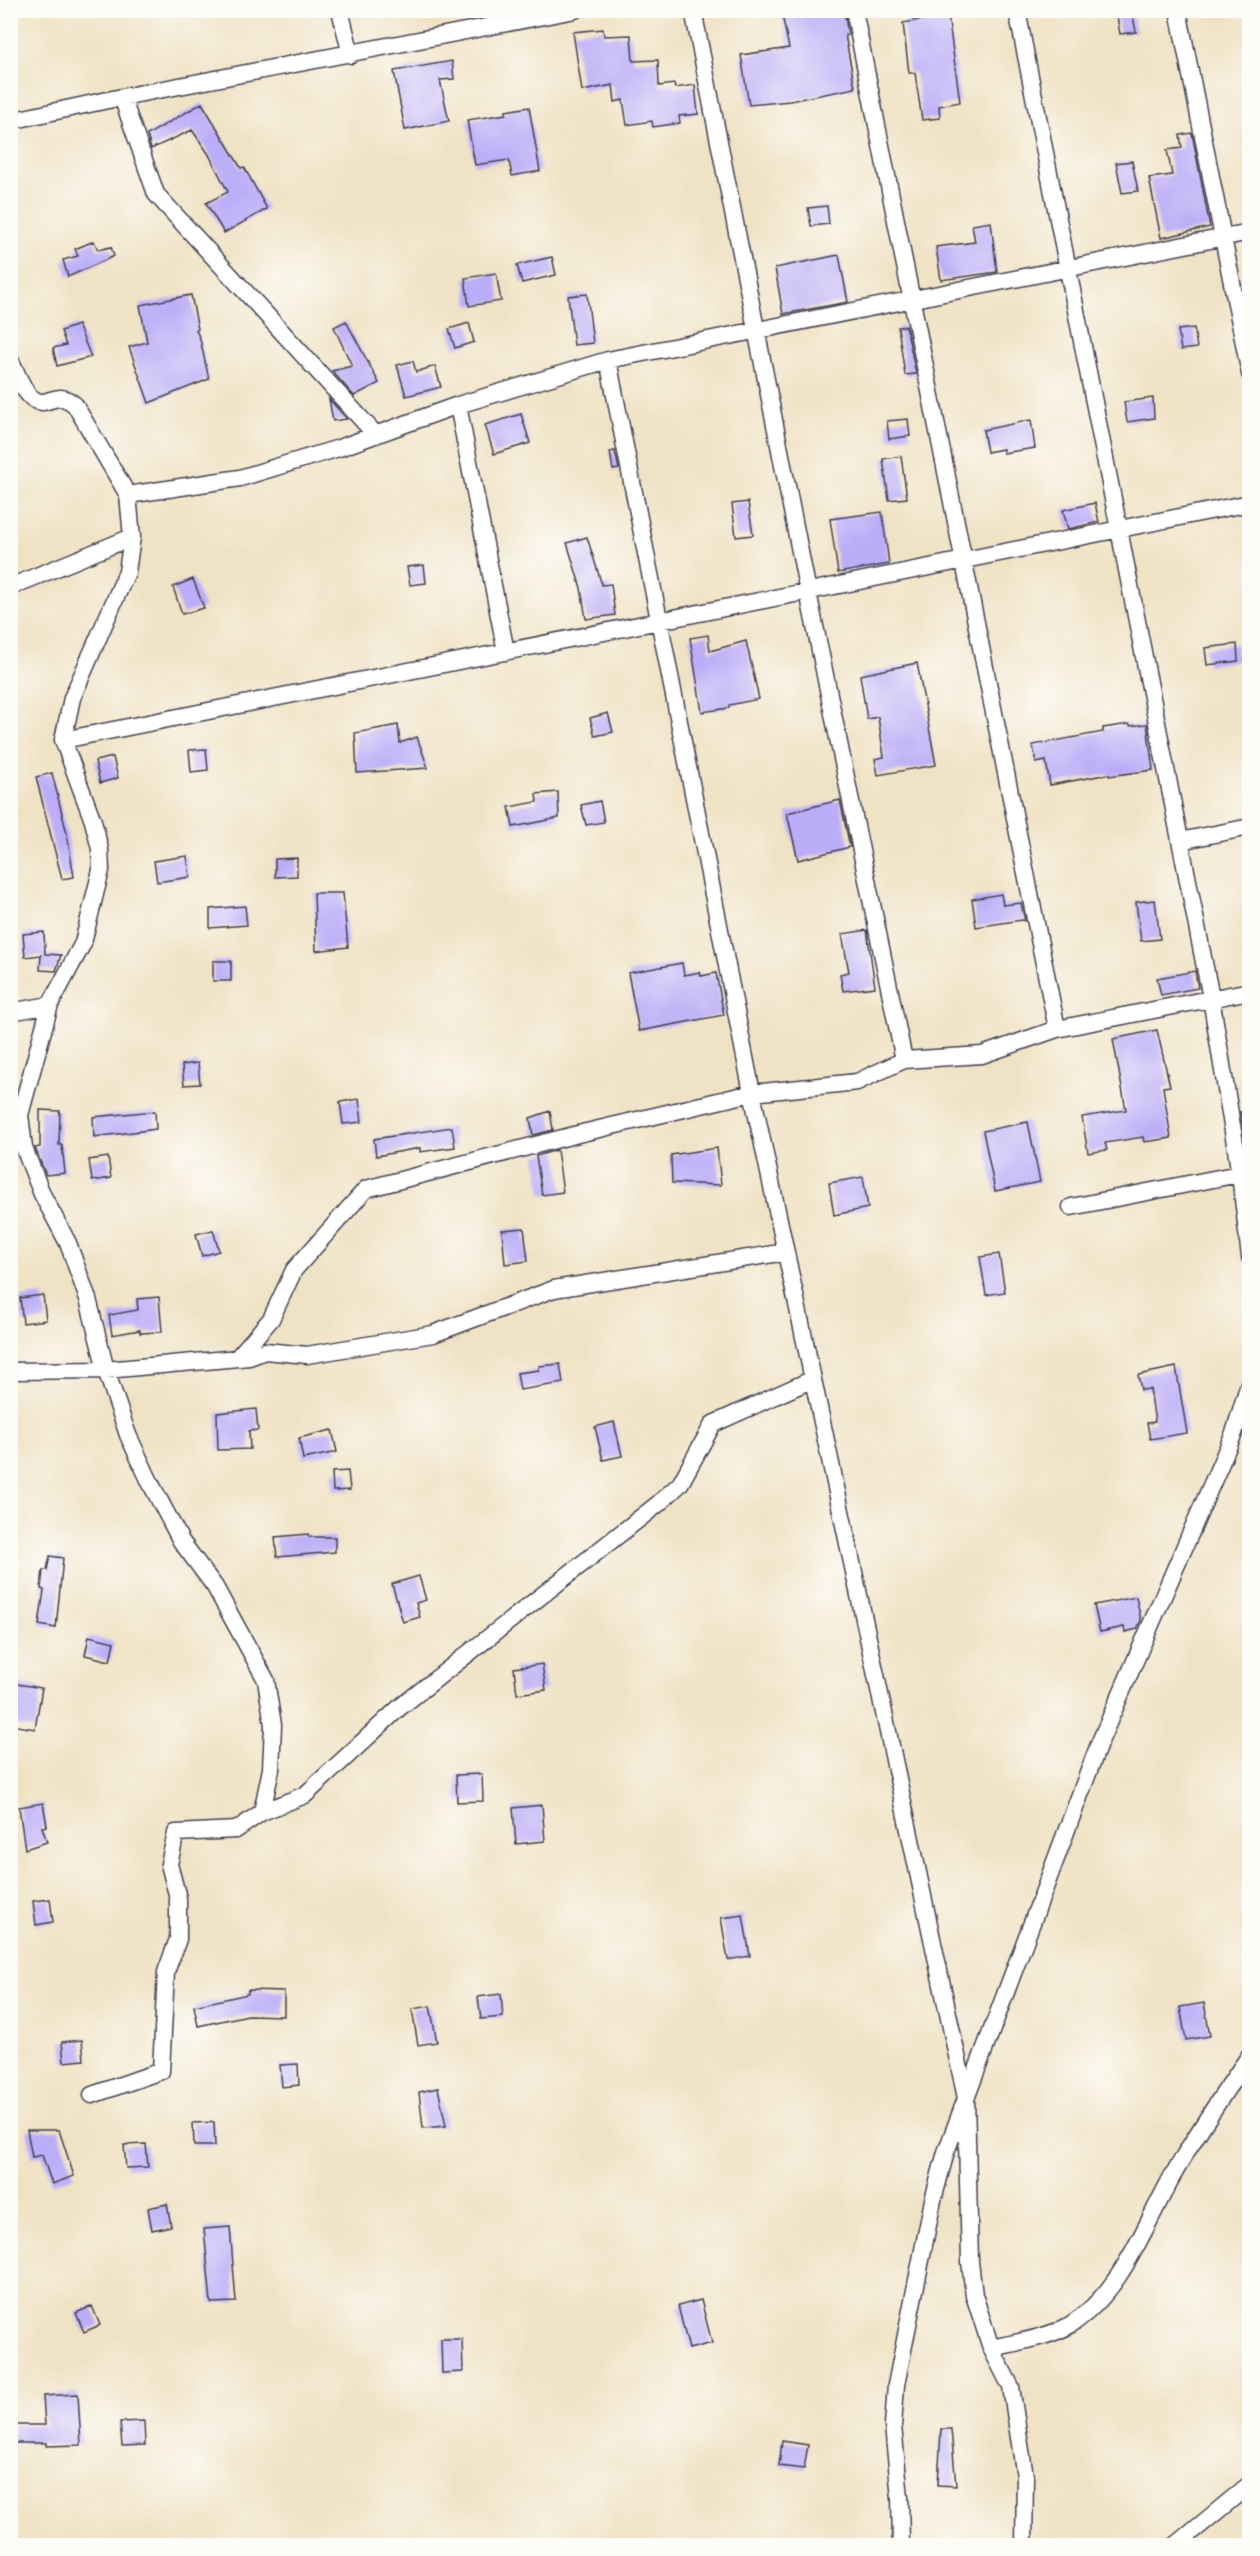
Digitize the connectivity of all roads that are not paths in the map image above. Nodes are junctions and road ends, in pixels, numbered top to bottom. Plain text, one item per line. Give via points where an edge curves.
1 (340, 10) edge
2 (575, 10) edge
3 (693, 10) edge
4 (854, 10) edge
5 (1017, 10) edge
6 (1178, 10) edge
7 (351, 55) junction
8 (122, 98) junction
9 (10, 121) edge
10 (1250, 232) edge
11 (1222, 237) junction
12 (1067, 268) junction
13 (911, 300) junction
14 (756, 331) junction
15 (10, 359) edge
16 (608, 360) junction
17 (1250, 374) edge
18 (458, 405) junction
19 (376, 435) junction
20 (128, 495) junction
21 (1250, 504) edge
22 (1119, 530) junction
23 (132, 537) junction
24 (963, 561) junction
25 (10, 587) edge
26 (808, 592) junction
27 (659, 621) junction
28 (506, 652) junction
29 (63, 740) junction
30 (1250, 828) edge
31 (1180, 841) junction
32 (1250, 991) edge
33 (1211, 998) junction
34 (50, 1005) junction
35 (10, 1012) edge
36 (1057, 1029) junction
37 (904, 1060) junction
38 (752, 1093) junction
39 (1245, 1173) edge
40 (1071, 1208) dead end
41 (786, 1252) junction
42 (1250, 1257) edge
43 (237, 1358) junction
44 (105, 1370) junction
45 (10, 1371) edge
46 (813, 1379) junction
47 (1250, 1380) edge
48 (262, 1812) junction
49 (1250, 2055) edge
50 (92, 2096) dead end
51 (966, 2098) junction
52 (991, 2348) junction
53 (1250, 2484) edge
54 (901, 2546) edge
55 (1024, 2546) edge
56 (1175, 2546) edge

1 - 7 street
2 - 7 street
3 - 14 street
4 - 13 street
5 - 12 street
6 - 11 street
7 - 8 street
8 - 9 street
8 - 19 street via 156,194
10 - 11 street
11 - 12 street
11 - 17 street
12 - 13 street
12 - 22 street
13 - 14 street
13 - 24 street
14 - 16 street
14 - 26 street
15 - 20 street via 35,400 60,396 75,405
16 - 18 street
16 - 27 street
18 - 19 street
18 - 28 street
19 - 20 street via 240,478
20 - 23 street
21 - 22 street
22 - 24 street
22 - 31 street
23 - 25 street
23 - 29 street via 128,572 72,698
24 - 26 street
24 - 36 street
26 - 27 street
26 - 37 street
27 - 28 street
27 - 38 street
28 - 29 street
29 - 34 street via 93,821 101,870 82,943
30 - 31 street
31 - 33 street
32 - 33 street
33 - 36 street
33 - 39 street
34 - 35 street
34 - 44 street via 20,1115 24,1148 68,1243 88,1299
36 - 37 street via 982,1055
37 - 38 street via 857,1082
38 - 41 street
38 - 43 street via 366,1189 294,1270 271,1319
39 - 40 street
39 - 42 street
41 - 43 street via 554,1289 433,1334 307,1355 265,1351
41 - 46 street
43 - 44 street
44 - 45 street
44 - 48 street via 151,1484 266,1680 273,1725 271,1769
46 - 48 street via 713,1424 680,1484 658,1504 399,1708 305,1795
46 - 51 street
47 - 51 street via 1234,1433 1099,1744
48 - 50 street via 236,1830 176,1833 169,1864 178,1898 178,1939 166,1972 161,2071
49 - 52 street via 1172,2176 1133,2253 1101,2297 1068,2326
51 - 52 street via 970,2262 974,2295
51 - 54 street via 933,2200 896,2385 893,2426
52 - 55 street via 1011,2387 1025,2476
53 - 56 street

